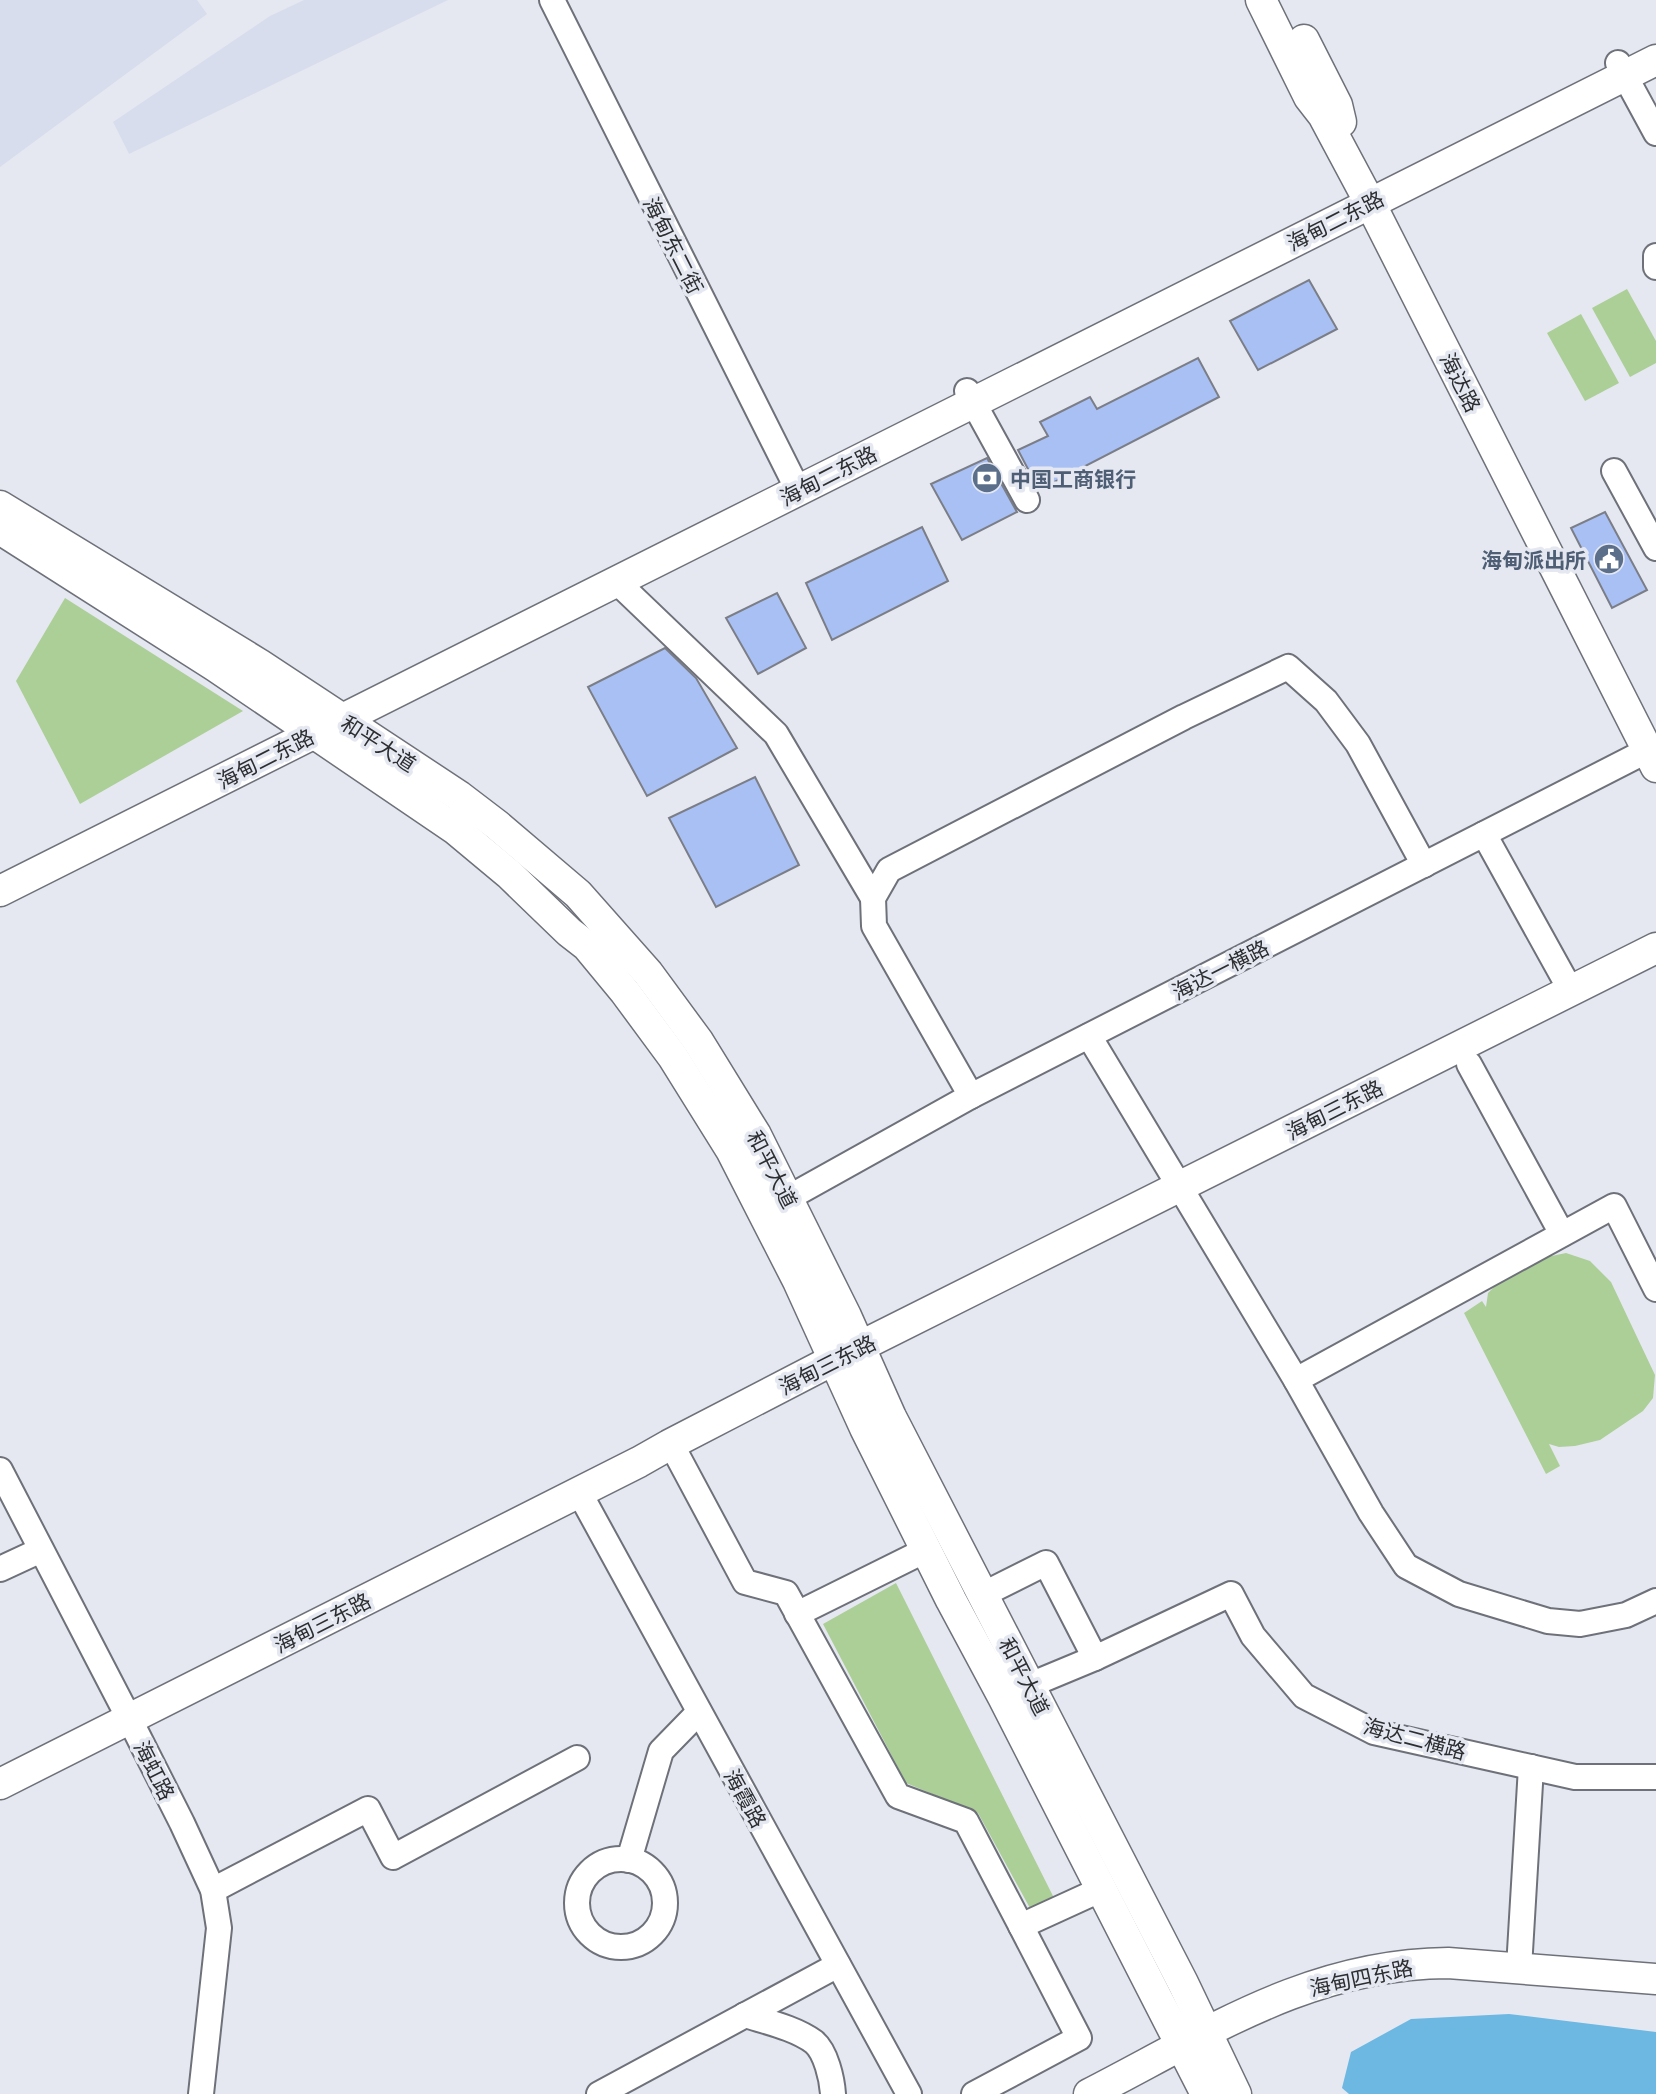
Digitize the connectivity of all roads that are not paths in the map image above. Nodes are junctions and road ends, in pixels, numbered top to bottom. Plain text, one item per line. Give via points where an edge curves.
1 (552, 0) edge
2 (561, 0) edge
3 (1261, 0) edge
4 (1284, 0) edge
5 (1656, 44) edge
6 (1656, 60) edge
7 (1621, 69) junction
8 (1656, 133) edge
9 (1372, 195) junction
10 (1656, 256) edge
11 (1656, 267) edge
12 (970, 397) junction
13 (1614, 471) dead end
14 (799, 483) junction
15 (1027, 500) dead end
16 (0, 506) edge
17 (0, 529) edge
18 (1656, 548) edge
19 (616, 581) junction
20 (321, 721) junction
21 (1654, 751) edge
22 (1484, 834) junction
23 (1424, 865) junction
24 (0, 871) edge
25 (0, 891) edge
26 (873, 898) junction
27 (1656, 948) edge
28 (1656, 970) edge
29 (1571, 991) junction
30 (1089, 1036) junction
31 (1469, 1064) junction
32 (971, 1096) junction
33 (1186, 1195) junction
34 (788, 1199) junction
35 (1562, 1234) junction
36 (1656, 1289) edge
37 (851, 1362) junction
38 (1296, 1380) junction
39 (677, 1455) junction
40 (0, 1470) edge
41 (584, 1501) junction
42 (41, 1550) junction
43 (926, 1550) junction
44 (0, 1569) edge
45 (984, 1594) junction
46 (1656, 1601) edge
47 (797, 1614) junction
48 (1095, 1658) junction
49 (1030, 1685) junction
50 (699, 1712) junction
51 (132, 1724) junction
52 (577, 1758) dead end
53 (1531, 1767) junction
54 (1656, 1777) edge
55 (0, 1784) edge
56 (0, 1795) edge
57 (629, 1860) dead end
58 (1102, 1889) junction
59 (213, 1890) junction
60 (1021, 1926) junction
61 (838, 1965) junction
62 (1519, 1968) junction
63 (1656, 1979) edge
64 (1656, 1997) edge
65 (745, 2015) junction
66 (1198, 2047) junction
67 (201, 2094) edge
68 (600, 2094) edge
69 (833, 2094) edge
70 (909, 2094) edge
71 (974, 2094) edge
72 (1089, 2094) edge
73 (1124, 2094) edge
74 (1206, 2094) edge
75 (1236, 2094) edge

1 - 14 street, 海甸东二街
2 - 14 street, 海甸东二街
3 - 9 main road, 海达路 via 1309,97
4 - 9 main road, 海达路 via 1337,105
5 - 7 main road, 海甸二东路
6 - 7 main road, 海甸二东路
7 - 8 street
7 - 9 main road, 海甸二东路
9 - 12 main road, 海甸二东路
9 - 21 main road, 海达路
10 - 11 street
12 - 14 main road, 海甸二东路
12 - 15 street
13 - 18 street
14 - 19 main road, 海甸二东路
14 - 20 main road, 海甸二东路 via 476,638
16 - 20 main road, 和平大道 via 183,617
17 - 20 main road, 和平大道 via 215,666
19 - 20 main road, 海甸二东路
19 - 26 street via 776,734
20 - 24 main road, 海甸二东路
20 - 25 main road, 海甸二东路
20 - 34 main road, 和平大道 via 407,760 497,825 585,902 648,973 698,1041 750,1123
20 - 37 main road, 和平大道 via 480,849 587,946 673,1057
21 - 22 street, 海达一横路
22 - 23 street, 海达一横路
22 - 29 street
23 - 26 street via 1358,744 1326,701 1288,667 889,870
23 - 30 street, 海达一横路
26 - 32 street via 874,926
27 - 29 main road, 海甸三东路
28 - 31 main road
29 - 33 main road, 海甸三东路
30 - 32 street, 海达一横路
30 - 33 street
31 - 33 main road
31 - 35 street
32 - 34 street, 海达一横路
33 - 37 main road
33 - 38 street
34 - 37 main road, 和平大道
35 - 36 street via 1614,1206
35 - 38 street
37 - 39 main road via 750,1422
37 - 43 main road, 和平大道 via 865,1427
37 - 45 main road, 和平大道 via 891,1417
37 - 51 main road, 海甸三东路 via 669,1445
38 - 46 street via 1406,1566 1459,1594 1548,1620 1580,1624 1626,1615
39 - 41 main road
39 - 47 street via 744,1582 786,1593
40 - 42 street, 海虹路
41 - 50 street, 海霞路
41 - 51 main road
42 - 44 street
42 - 51 street, 海虹路
43 - 47 street
43 - 58 main road, 和平大道
45 - 48 street via 1046,1563
45 - 49 main road, 和平大道
47 - 60 street via 898,1796 966,1821
48 - 49 street
48 - 53 street, 海达二横路 via 1231,1594 1253,1636 1304,1696 1374,1732
49 - 66 main road, 和平大道 via 1183,1983
50 - 57 street via 661,1751
50 - 61 street, 海霞路
51 - 55 main road, 海甸三东路
51 - 56 main road
51 - 59 street, 海虹路
52 - 59 street via 393,1857 368,1809
53 - 54 street, 海达二横路 via 1576,1777
53 - 62 street
58 - 60 street
58 - 66 main road, 和平大道
59 - 67 street, 海虹路 via 219,1928
60 - 71 street via 1079,2038
61 - 65 street
61 - 70 street, 海霞路
62 - 63 main road, 海甸四东路
62 - 66 main road, 海甸四东路 via 1433,1963 1346,1975 1253,2009
64 - 66 main road, 海甸四东路 via 1455,1983 1405,1984 1302,2007
65 - 68 street
65 - 69 street via 816,2044 831,2075
66 - 72 main road, 海甸四东路
66 - 73 main road, 海甸四东路
66 - 74 main road, 和平大道
66 - 75 main road, 和平大道

